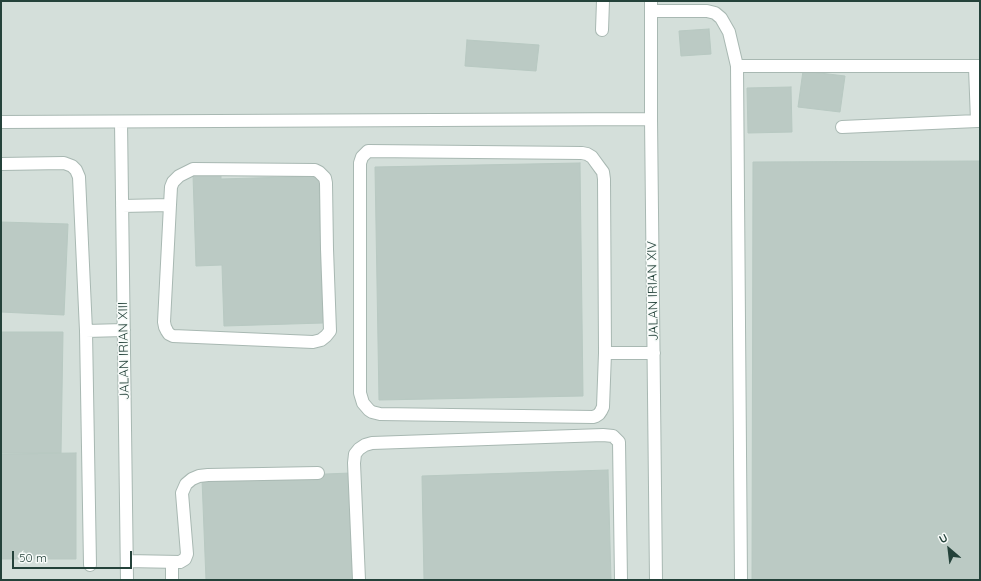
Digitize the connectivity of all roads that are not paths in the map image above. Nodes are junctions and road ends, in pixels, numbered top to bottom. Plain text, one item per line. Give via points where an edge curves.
1 (603, 1) edge
2 (651, 6) edge
3 (602, 30) dead end
4 (737, 66) junction
5 (978, 66) edge
6 (651, 119) junction
7 (978, 121) edge
8 (1, 122) edge
9 (121, 122) junction
10 (842, 127) dead end
11 (1, 164) edge
12 (170, 205) junction
13 (122, 206) junction
14 (124, 330) junction
15 (86, 331) junction
16 (605, 353) junction
17 (654, 353) junction
18 (318, 473) dead end
19 (127, 561) junction
20 (172, 562) junction
21 (90, 564) dead end
22 (127, 580) edge
23 (172, 580) edge
24 (359, 580) edge
25 (621, 580) edge
26 (656, 580) edge
27 (741, 580) edge

1 - 3 street
2 - 4 street via 715,13 729,32
2 - 6 street, JALAN IRIAN XIV
4 - 5 street
4 - 27 street
5 - 7 street
6 - 9 street
6 - 17 street, JALAN IRIAN XIV
7 - 10 street
8 - 9 street
9 - 13 street, JALAN IRIAN XIII
11 - 15 street via 64,163 76,170 79,177
12 - 12 street via 173,182 193,169 319,172 326,183 330,331 326,336 314,342 169,334 164,322
12 - 13 street
13 - 14 street, JALAN IRIAN XIII
14 - 15 street
14 - 19 street, JALAN IRIAN XIII
15 - 21 street
16 - 16 street via 603,407 599,414 593,417 380,414 369,410 363,404 360,393 360,163 364,154 368,151 582,153 592,157 603,172 604,179
16 - 17 street
17 - 26 street, JALAN IRIAN XIV
18 - 20 street via 208,475 192,479 183,488 182,493 187,554 183,561
19 - 20 street
19 - 22 street, JALAN IRIAN XIII
20 - 23 street
24 - 25 street via 354,463 355,454 365,445 603,435 613,436 619,442

